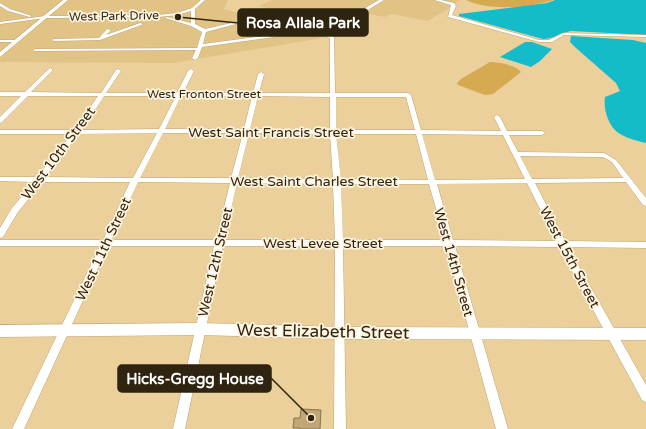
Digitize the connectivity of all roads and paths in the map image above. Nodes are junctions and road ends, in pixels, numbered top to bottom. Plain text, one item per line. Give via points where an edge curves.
1 (66, 0) edge
2 (203, 0) edge
3 (382, 0) edge
4 (436, 0) edge
5 (0, 4) edge
6 (193, 9) junction
7 (158, 16) junction
8 (45, 17) junction
9 (249, 20) dead end
10 (0, 23) edge
11 (142, 24) dead end
12 (193, 25) junction
13 (109, 30) dead end
14 (204, 30) junction
15 (646, 36) edge
16 (331, 37) junction
17 (100, 39) junction
18 (54, 40) dead end
19 (0, 41) edge
20 (16, 41) junction
21 (200, 47) junction
22 (35, 50) dead end
23 (91, 50) junction
24 (0, 54) edge
25 (195, 58) dead end
26 (50, 70) dead end
27 (118, 71) dead end
28 (191, 71) dead end
29 (261, 74) dead end
30 (0, 94) edge
31 (27, 94) junction
32 (180, 94) junction
33 (256, 94) junction
34 (101, 95) junction
35 (332, 95) junction
36 (408, 95) joint
37 (497, 117) dead end
38 (0, 121) edge
39 (161, 131) junction
40 (245, 131) junction
41 (0, 132) edge
42 (77, 132) junction
43 (333, 132) junction
44 (419, 132) junction
45 (506, 133) junction
46 (542, 133) dead end
47 (517, 154) junction
48 (0, 179) edge
49 (40, 179) junction
50 (135, 180) junction
51 (235, 180) junction
52 (628, 180) junction
53 (337, 181) junction
54 (530, 181) junction
55 (432, 182) junction
56 (646, 203) edge
57 (0, 235) edge
58 (339, 242) junction
59 (0, 243) edge
60 (105, 243) junction
61 (449, 243) junction
62 (219, 244) junction
63 (562, 244) junction
64 (646, 245) edge
65 (200, 329) junction
66 (0, 331) edge
67 (64, 332) junction
68 (340, 333) junction
69 (474, 333) junction
70 (613, 334) junction
71 (646, 334) edge
72 (646, 396) edge
73 (18, 429) edge
74 (179, 429) edge
75 (340, 429) edge
76 (502, 429) edge

1 - 8 street
2 - 6 street, West Park Drive
3 - 16 street via 332,30
4 - 15 street via 454,6 450,16 539,41 550,41 563,34
5 - 8 street via 23,15
6 - 7 street, West Park Drive
6 - 12 street
7 - 8 street, West Park Drive
7 - 12 street
8 - 10 street
8 - 20 street
9 - 14 street
11 - 17 street
12 - 14 street
13 - 17 street
14 - 21 street
16 - 21 street via 303,32
16 - 35 street
17 - 18 street
17 - 23 street
19 - 20 street
20 - 24 street
21 - 23 street
21 - 25 street
22 - 23 street
26 - 31 street
27 - 34 street, West 10th Street
28 - 32 street, West 11th Street
29 - 33 street, West 12th Street
30 - 31 street, West Fronton Street
31 - 34 street, West Fronton Street
31 - 38 street
32 - 33 street, West Fronton Street
32 - 34 street, West Fronton Street
32 - 39 street, West 11th Street
33 - 35 street, West Fronton Street
33 - 40 street, West 12th Street
34 - 42 street, West 10th Street
35 - 36 street, West Fronton Street
35 - 43 street
36 - 44 street, West 14th Street
37 - 45 street, West 15th Street
39 - 40 street, West Saint Francis Street
39 - 42 street, West Saint Francis Street
39 - 50 street, West 11th Street
40 - 43 street, West Saint Francis Street
40 - 51 street, West 12th Street
41 - 42 street, West Saint Francis Street
42 - 49 street, West 10th Street
43 - 44 street, West Saint Francis Street
43 - 53 street
44 - 45 street, West Saint Francis Street
44 - 55 street, West 14th Street
45 - 46 street, West Saint Francis Street
45 - 47 street, West 15th Street
47 - 52 street via 604,155 614,161
47 - 54 street, West 15th Street
48 - 49 street, West Saint Charles Street
49 - 50 street, West Saint Charles Street
49 - 57 street, West 10th Street via 15,210
50 - 51 street, West Saint Charles Street
50 - 60 street, West 11th Street
51 - 53 street, West Saint Charles Street
51 - 62 street, West 12th Street
52 - 54 street, West Saint Charles Street
52 - 56 street
53 - 55 street, West Saint Charles Street
53 - 58 street
54 - 55 street, West Saint Charles Street
54 - 63 street, West 15th Street
55 - 61 street, West 14th Street
58 - 61 street, West Levee Street
58 - 62 street, West Levee Street
58 - 68 street
59 - 60 street, West Levee Street
60 - 62 street, West Levee Street
60 - 67 street, West 11th Street
61 - 63 street, West Levee Street
61 - 69 street, West 14th Street
62 - 65 street, West 12th Street
63 - 64 street, West Levee Street
63 - 70 street, West 15th Street
65 - 67 street, West Elizabeth Street
65 - 68 street, West Elizabeth Street
65 - 74 street, West 12th Street
66 - 67 street, West Elizabeth Street
67 - 73 street, West 11th Street
68 - 69 street, West Elizabeth Street
68 - 75 street
69 - 70 street, West Elizabeth Street
69 - 76 street, West 14th Street
70 - 71 street, West Elizabeth Street
70 - 72 street, West 15th Street

